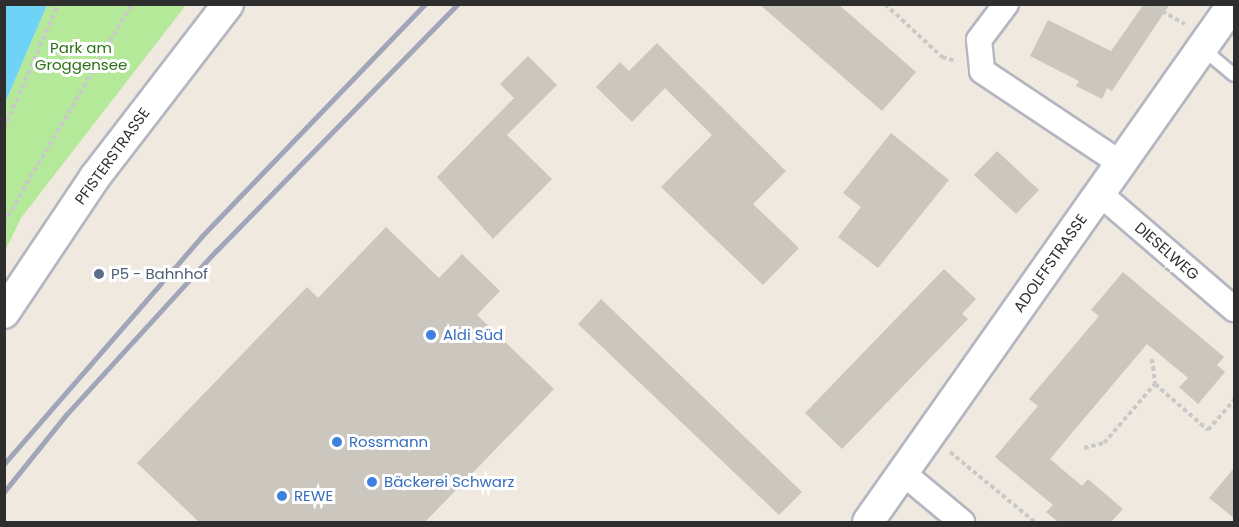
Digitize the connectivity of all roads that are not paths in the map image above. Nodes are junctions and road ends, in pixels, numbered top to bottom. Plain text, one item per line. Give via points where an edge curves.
1 (228, 4) edge
2 (1006, 4) edge
3 (1233, 4) edge
4 (1205, 43) junction
5 (1234, 75) edge
6 (1120, 163) junction
7 (1099, 193) junction
8 (1234, 309) edge
9 (4, 313) edge
10 (903, 473) junction
11 (868, 522) edge
12 (962, 522) edge

1 - 9 street, PFISTERSTRASSE via 94,177
2 - 6 street via 979,40 982,71
3 - 4 street, ADOLFFSTRASSE
4 - 5 lane
4 - 6 street, ADOLFFSTRASSE
6 - 7 street, ADOLFFSTRASSE
7 - 8 street, DIESELWEG
7 - 10 street, ADOLFFSTRASSE
10 - 11 street, ADOLFFSTRASSE
10 - 12 street

